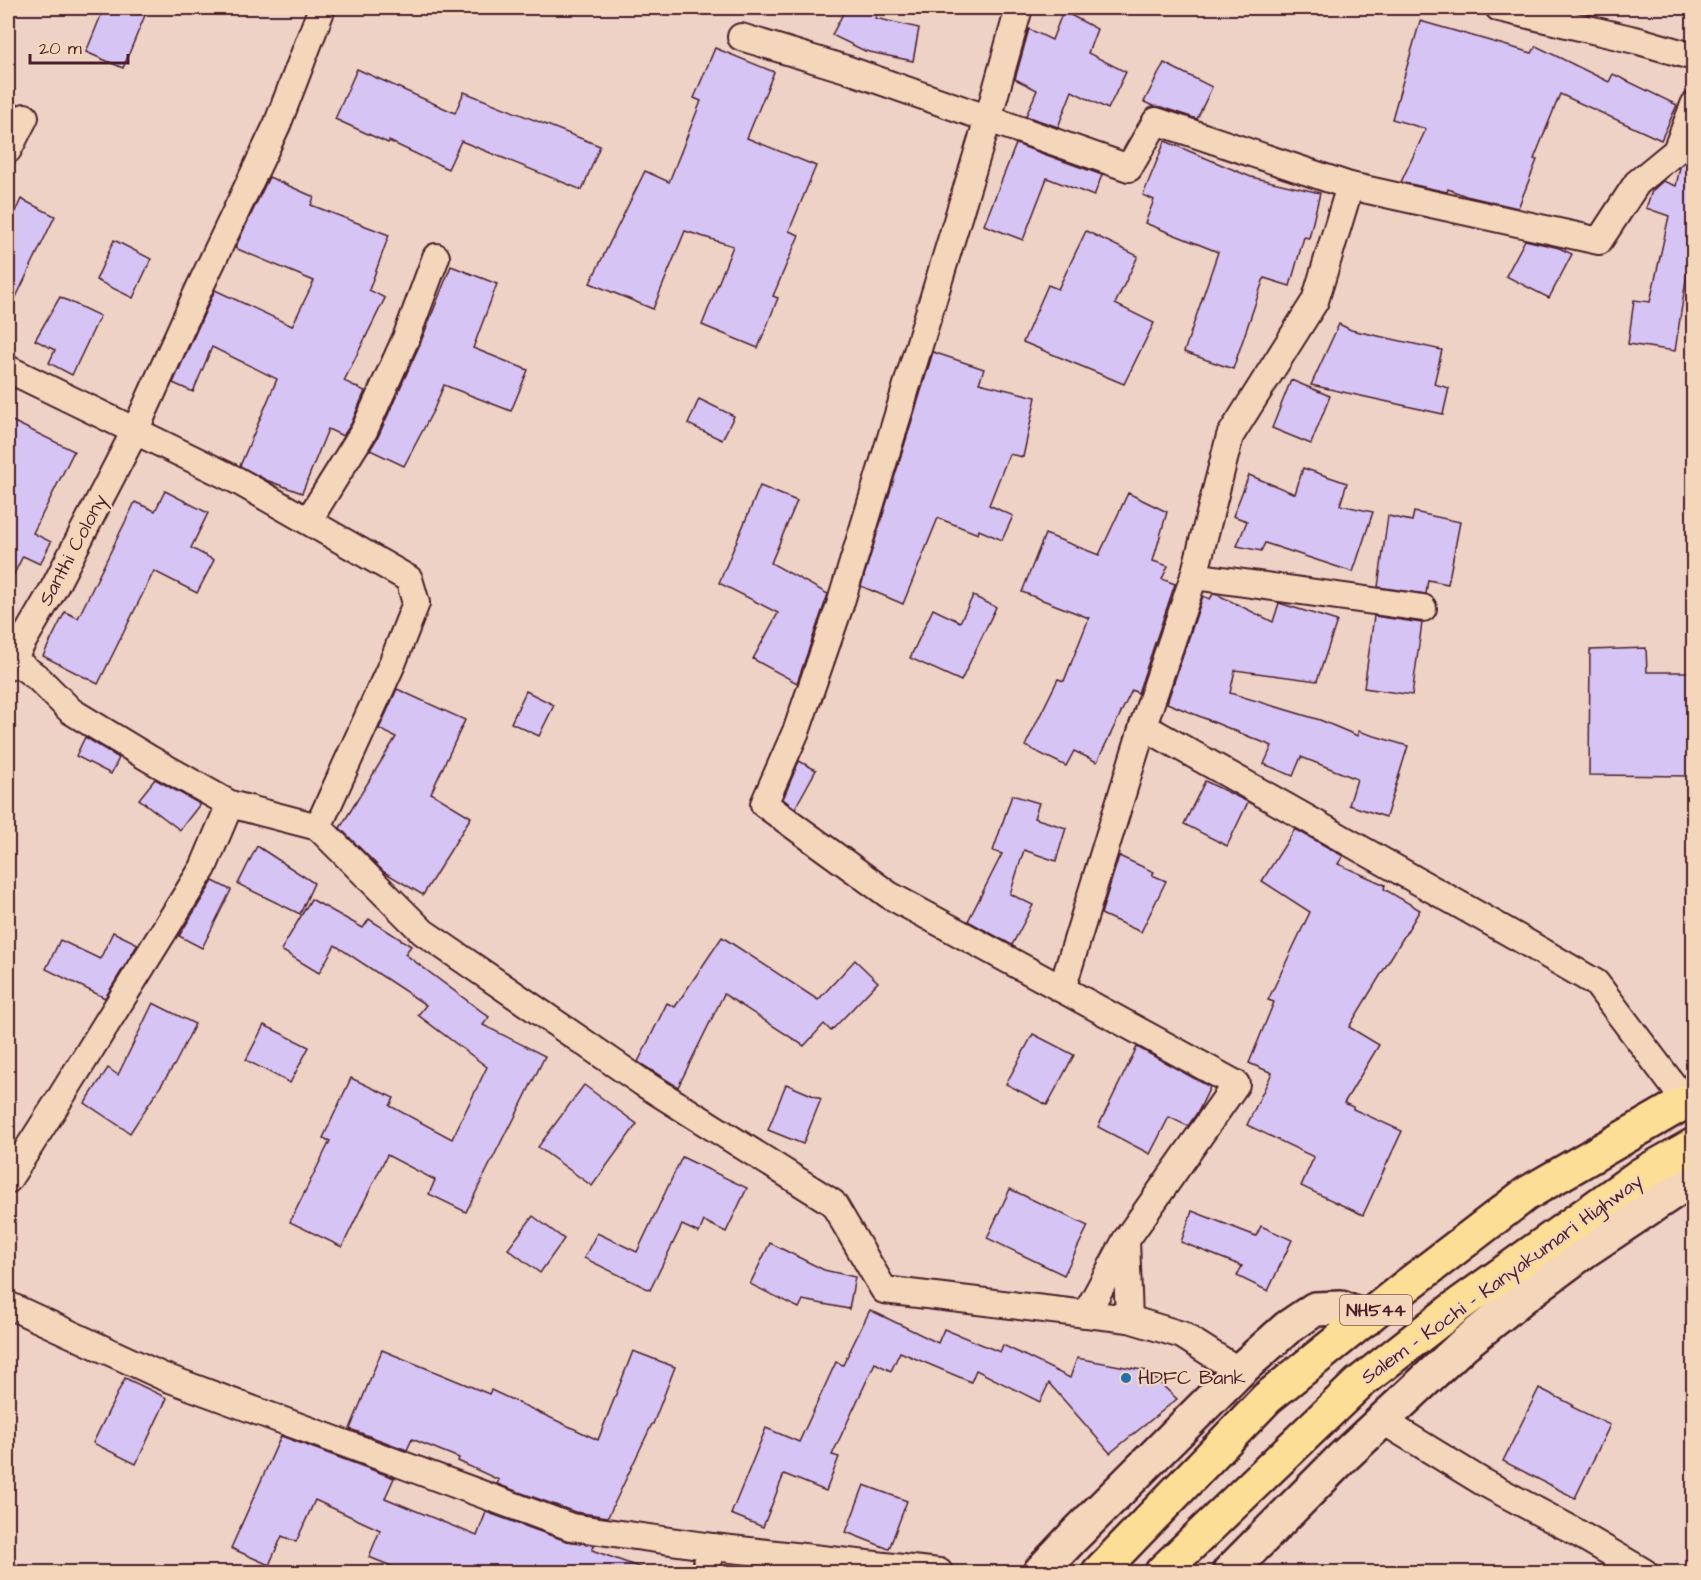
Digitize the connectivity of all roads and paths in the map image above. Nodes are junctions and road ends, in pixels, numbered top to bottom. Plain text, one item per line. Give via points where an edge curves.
1 (322, 8) edge
2 (1019, 8) edge
3 (1499, 8) edge
4 (741, 37) dead end
5 (1694, 57) edge
6 (1694, 105) edge
7 (25, 117) dead end
8 (988, 119) junction
9 (8, 150) edge
10 (1350, 186) junction
11 (436, 257) dead end
12 (8, 369) edge
13 (135, 431) junction
14 (308, 521) junction
15 (1194, 576) junction
16 (1423, 608) dead end
17 (10, 663) edge
18 (1143, 726) junction
19 (230, 804) junction
20 (318, 827) junction
21 (1062, 989) junction
22 (1689, 1099) edge
23 (1694, 1145) edge
24 (1694, 1178) edge
25 (8, 1180) edge
26 (1126, 1240) junction
27 (8, 1305) edge
28 (1086, 1314) junction
29 (1129, 1319) junction
30 (1366, 1319) junction
31 (1239, 1371) junction
32 (1383, 1421) junction
33 (713, 1548) junction
34 (704, 1572) edge
35 (939, 1572) edge
36 (1040, 1572) edge
37 (1099, 1572) edge
38 (1162, 1572) edge
39 (1229, 1572) edge
40 (1644, 1572) edge

1 - 13 street, Santhi Colony via 277,125
2 - 8 street
3 - 5 street
4 - 8 street
6 - 10 street via 1676,151 1637,183 1599,241
7 - 9 street
8 - 10 street via 1129,168 1156,121
8 - 21 street via 840,605 797,729 764,804 890,895
10 - 15 street via 1315,301 1230,436
11 - 14 street via 406,338 364,431
12 - 13 street
13 - 14 street via 238,481
13 - 17 street, Santhi Colony via 54,588
14 - 20 street via 409,579 416,603
15 - 16 street
15 - 18 street
17 - 19 street via 38,678 71,711
18 - 21 street
18 - 22 street via 1596,983
19 - 20 street
19 - 25 street via 204,868
20 - 28 street via 423,932 643,1083 833,1203 884,1290
21 - 26 street via 1236,1084
22 - 30 highway, NH544 via 1526,1194
23 - 38 highway, Salem - Kochi - Kanyakumari Highway / NH544 via 1642,1174 1460,1304 1358,1384
24 - 32 street via 1524,1296 1463,1345
26 - 28 street
26 - 29 street
27 - 33 street via 162,1376 571,1527
28 - 29 street
29 - 31 street via 1182,1335
30 - 31 street via 1341,1308 1315,1309
30 - 37 highway, NH544 via 1267,1398
31 - 36 street
32 - 39 street
32 - 40 street
33 - 34 street
33 - 35 street

